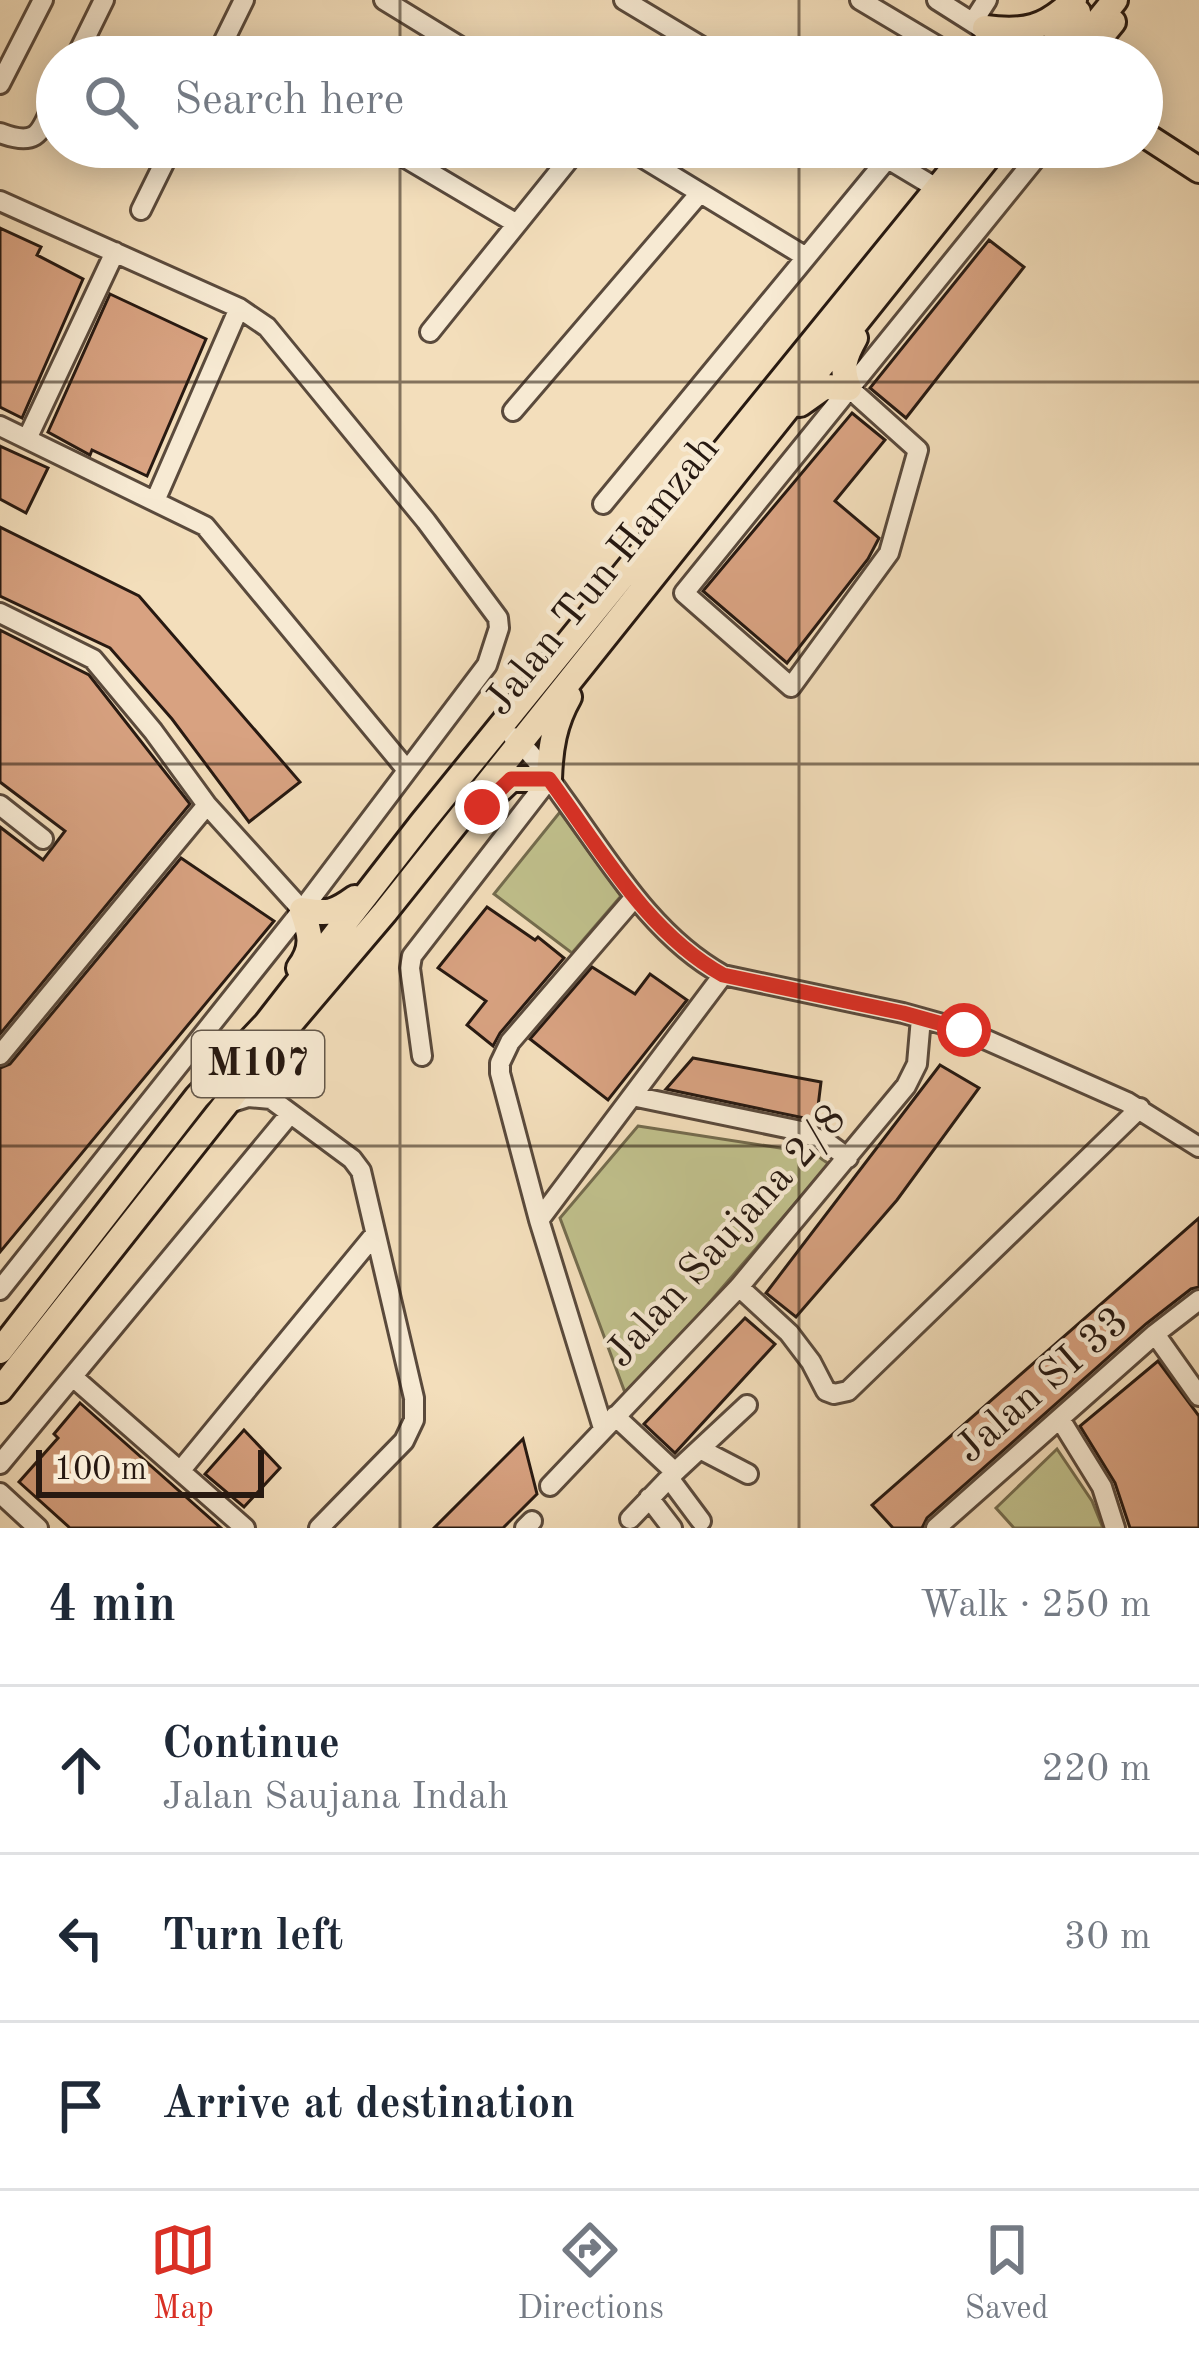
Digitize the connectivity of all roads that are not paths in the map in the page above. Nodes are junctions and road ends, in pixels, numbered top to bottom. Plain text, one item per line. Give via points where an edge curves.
1 (43, 0) edge
2 (104, 0) edge
3 (244, 0) edge
4 (383, 0) edge
5 (624, 0) edge
6 (860, 0) edge
7 (937, 0) edge
8 (987, 0) edge
9 (1074, 0) edge
10 (1088, 0) edge
11 (1115, 0) edge
12 (1128, 0) edge
13 (979, 25) junction
14 (86, 36) edge
15 (230, 36) edge
16 (442, 36) edge
17 (683, 36) edge
18 (922, 36) edge
19 (990, 36) edge
20 (996, 36) edge
21 (1059, 36) edge
22 (1086, 36) edge
23 (1104, 36) edge
24 (0, 83) edge
25 (0, 133) edge
26 (36, 136) edge
27 (1163, 145) edge
28 (1196, 161) edge
29 (162, 168) edge
30 (422, 168) edge
31 (562, 168) edge
32 (659, 168) edge
33 (880, 168) edge
34 (921, 168) edge
35 (953, 168) edge
36 (979, 168) edge
37 (988, 168) edge
38 (1028, 168) edge
39 (945, 180) junction
40 (700, 193) junction
41 (0, 201) edge
42 (141, 210) dead end
43 (938, 219) junction
44 (517, 224) junction
45 (115, 252) junction
46 (806, 257) junction
47 (883, 289) junction
48 (239, 308) junction
49 (430, 332) dead end
50 (849, 388) junction
51 (513, 411) dead end
52 (0, 426) edge
53 (27, 439) junction
54 (756, 449) junction
55 (155, 501) junction
56 (603, 504) dead end
57 (637, 598) junction
58 (0, 613) edge
59 (510, 734) junction
60 (407, 770) junction
61 (549, 779) junction
62 (0, 805) edge
63 (207, 805) junction
64 (422, 823) junction
65 (43, 839) dead end
66 (402, 890) junction
67 (635, 897) junction
68 (302, 910) junction
69 (723, 975) junction
70 (921, 1018) junction
71 (266, 1053) junction
72 (0, 1055) edge
73 (422, 1055) dead end
74 (632, 1096) junction
75 (197, 1097) junction
76 (271, 1100) junction
77 (226, 1104) junction
78 (1140, 1108) junction
79 (290, 1114) junction
80 (1199, 1147) edge
81 (848, 1157) junction
82 (539, 1220) junction
83 (376, 1234) junction
84 (740, 1287) junction
85 (0, 1290) edge
86 (1199, 1300) edge
87 (1155, 1334) junction
88 (0, 1351) edge
89 (73, 1377) junction
90 (0, 1390) edge
91 (1199, 1396) edge
92 (747, 1405) dead end
93 (1060, 1419) junction
94 (609, 1422) junction
95 (700, 1449) junction
96 (0, 1463) edge
97 (182, 1470) junction
98 (748, 1474) dead end
99 (672, 1475) junction
100 (550, 1486) dead end
101 (0, 1493) edge
102 (650, 1498) junction
103 (629, 1519) dead end
104 (701, 1521) dead end
105 (38, 1528) edge
106 (245, 1528) edge
107 (320, 1528) edge
108 (672, 1528) edge
109 (936, 1528) edge
110 (1115, 1528) edge

1 - 24 street
2 - 14 street
3 - 15 street
4 - 16 street
5 - 17 street
6 - 18 street
7 - 13 street
8 - 13 street
9 - 13 main road via 1032,28
10 - 21 main road
11 - 22 main road
12 - 23 main road
13 - 19 main road
13 - 20 street
25 - 26 street
27 - 28 main road
29 - 42 street
30 - 44 street
31 - 44 street
32 - 40 street
33 - 46 street
34 - 39 street
35 - 39 main road, Jalan Tun Hamzah / M107
36 - 43 main road, Jalan Tun Hamzah / M107
37 - 43 main road
38 - 50 street
39 - 59 main road, Jalan Tun Hamzah / M107
40 - 46 street
40 - 51 street
41 - 45 street
43 - 47 main road, Jalan Tun Hamzah / M107
44 - 49 street
45 - 48 street
45 - 53 street
46 - 56 street
47 - 50 main road via 845,357
47 - 54 main road, Jalan Tun Hamzah / M107
48 - 55 street
48 - 60 street via 267,327 498,618 487,665
50 - 50 street via 684,593 790,686 890,553 918,450
50 - 54 main road via 824,386 809,395
52 - 53 street
53 - 55 street
54 - 57 main road, Jalan Tun Hamzah / M107
55 - 60 street via 214,535
57 - 59 main road, Jalan Tun Hamzah / M107
57 - 61 main road via 564,706
58 - 63 street via 93,659
59 - 61 street
59 - 64 main road, Jalan Tun Hamzah / M107
59 - 66 main road, Jalan Tun Hamzah / M107
60 - 68 street
61 - 66 main road via 502,785
61 - 67 street
61 - 73 street via 412,956
62 - 65 street
63 - 68 street
63 - 72 street
64 - 68 main road via 357,897 337,911
64 - 75 main road, Jalan Tun Hamzah / M107 via 266,1024
66 - 71 main road, Jalan Tun Hamzah / M107
67 - 69 street
67 - 82 street via 500,1063
68 - 75 main road via 311,949
68 - 85 street
69 - 70 street
69 - 74 street
70 - 78 street
70 - 81 street, Jalan Saujana 2/8 via 913,1076
71 - 76 street
71 - 77 main road, Jalan Tun Hamzah / M107
74 - 81 street via 801,1131
74 - 82 street
75 - 88 main road, Jalan Tun Hamzah / M107
76 - 77 street via 248,1096
76 - 79 street
77 - 90 main road, Jalan Tun Hamzah / M107
78 - 80 street
78 - 84 street via 848,1391 826,1391 790,1333
79 - 83 street via 361,1171
79 - 89 street
81 - 84 street, Jalan Saujana 2/8
82 - 94 street
83 - 97 street
83 - 107 street via 414,1420 404,1441
84 - 94 street, Jalan Saujana 2/8
86 - 87 street, Jalan SI 33
87 - 91 street
87 - 93 street, Jalan SI 33
89 - 96 street
89 - 97 street
92 - 95 street
93 - 109 street, Jalan SI 33
93 - 110 street via 1102,1487
94 - 99 street
94 - 100 street, Jalan Saujana 2/8
95 - 98 street
95 - 99 street
97 - 106 street
99 - 102 street
99 - 104 street
101 - 105 street
102 - 103 street
102 - 108 street

